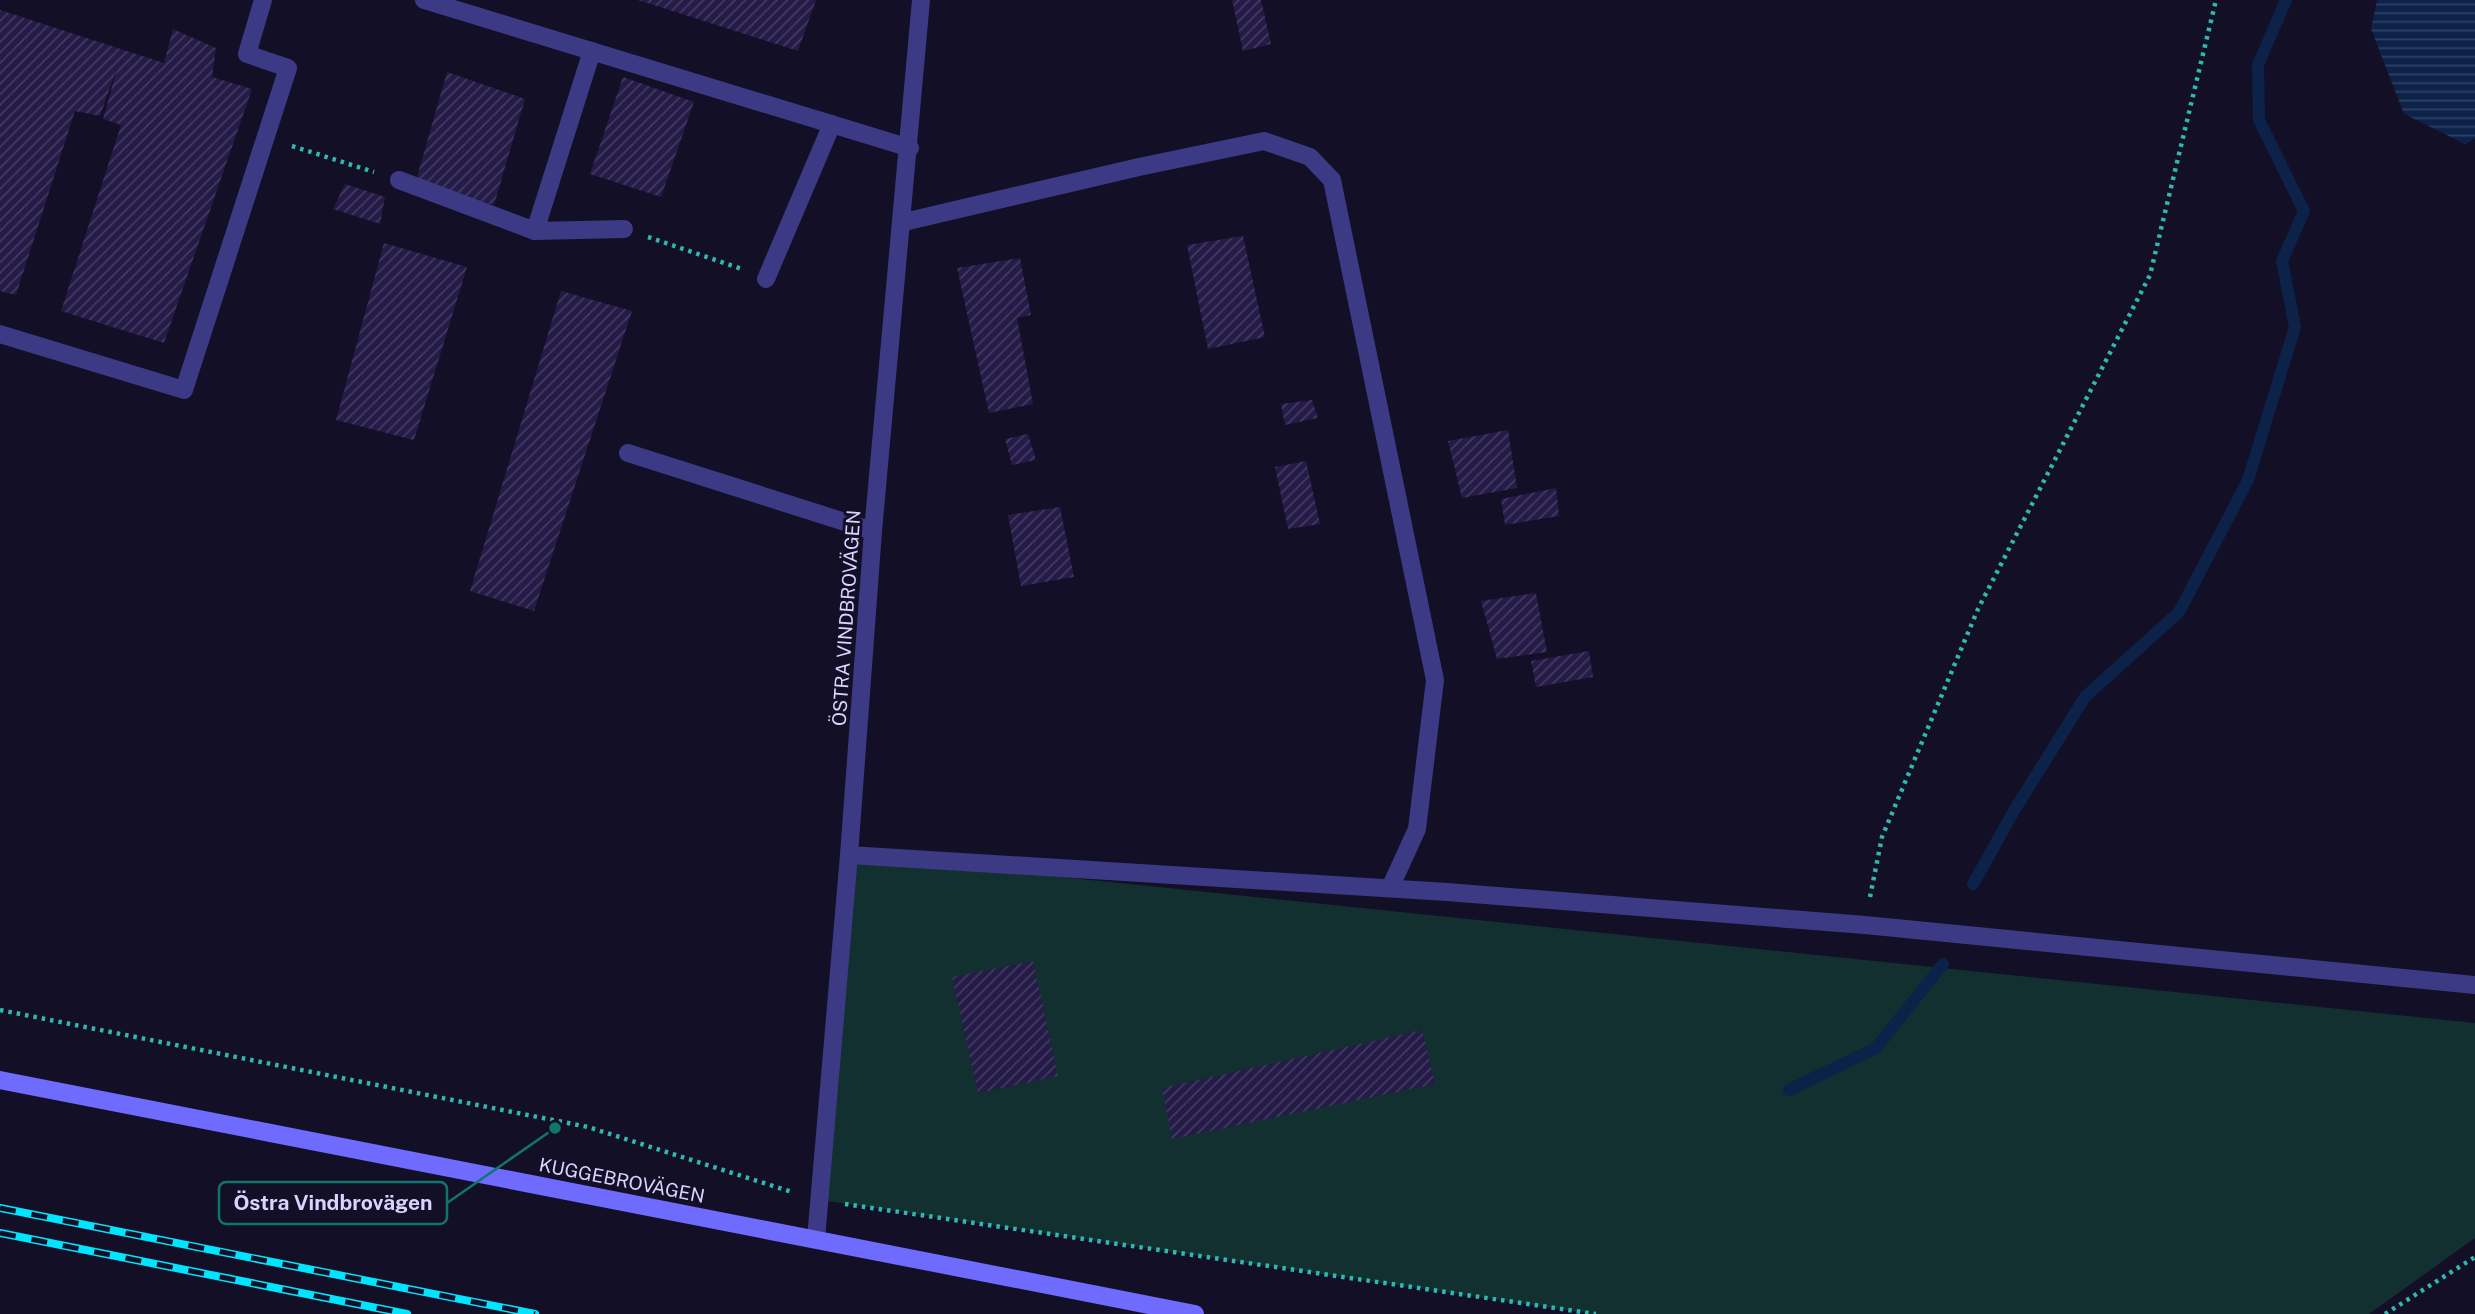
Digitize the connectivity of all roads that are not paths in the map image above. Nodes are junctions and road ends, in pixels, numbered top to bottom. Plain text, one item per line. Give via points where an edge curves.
1 (263, 0) edge
2 (424, 0) edge
3 (921, 0) edge
4 (592, 51) junction
5 (832, 124) junction
6 (910, 148) junction
7 (399, 180) road end
8 (904, 222) junction
9 (624, 229) road end
10 (535, 231) junction
11 (766, 279) road end
12 (0, 334) edge
13 (628, 453) dead end
14 (873, 531) junction
15 (849, 855) junction
16 (1390, 888) junction
17 (2475, 985) edge
18 (0, 1080) edge
19 (816, 1239) junction
20 (1195, 1314) edge

1 - 12 street via 247,54 288,68 184,390
2 - 4 street
3 - 6 street, ÖSTRA VINDBROVÄGEN
4 - 5 street
4 - 10 street
5 - 6 street
5 - 11 street
6 - 8 street, ÖSTRA VINDBROVÄGEN
7 - 10 street
8 - 14 street, ÖSTRA VINDBROVÄGEN
8 - 16 street via 1264,141 1310,158 1332,180 1434,680 1417,829
9 - 10 street
13 - 14 street
14 - 15 street, ÖSTRA VINDBROVÄGEN
15 - 16 street
15 - 19 street, ÖSTRA VINDBROVÄGEN
16 - 17 street via 1865,925
18 - 19 main road, KUGGEBROVÄGEN
19 - 20 main road, KUGGEBROVÄGEN

